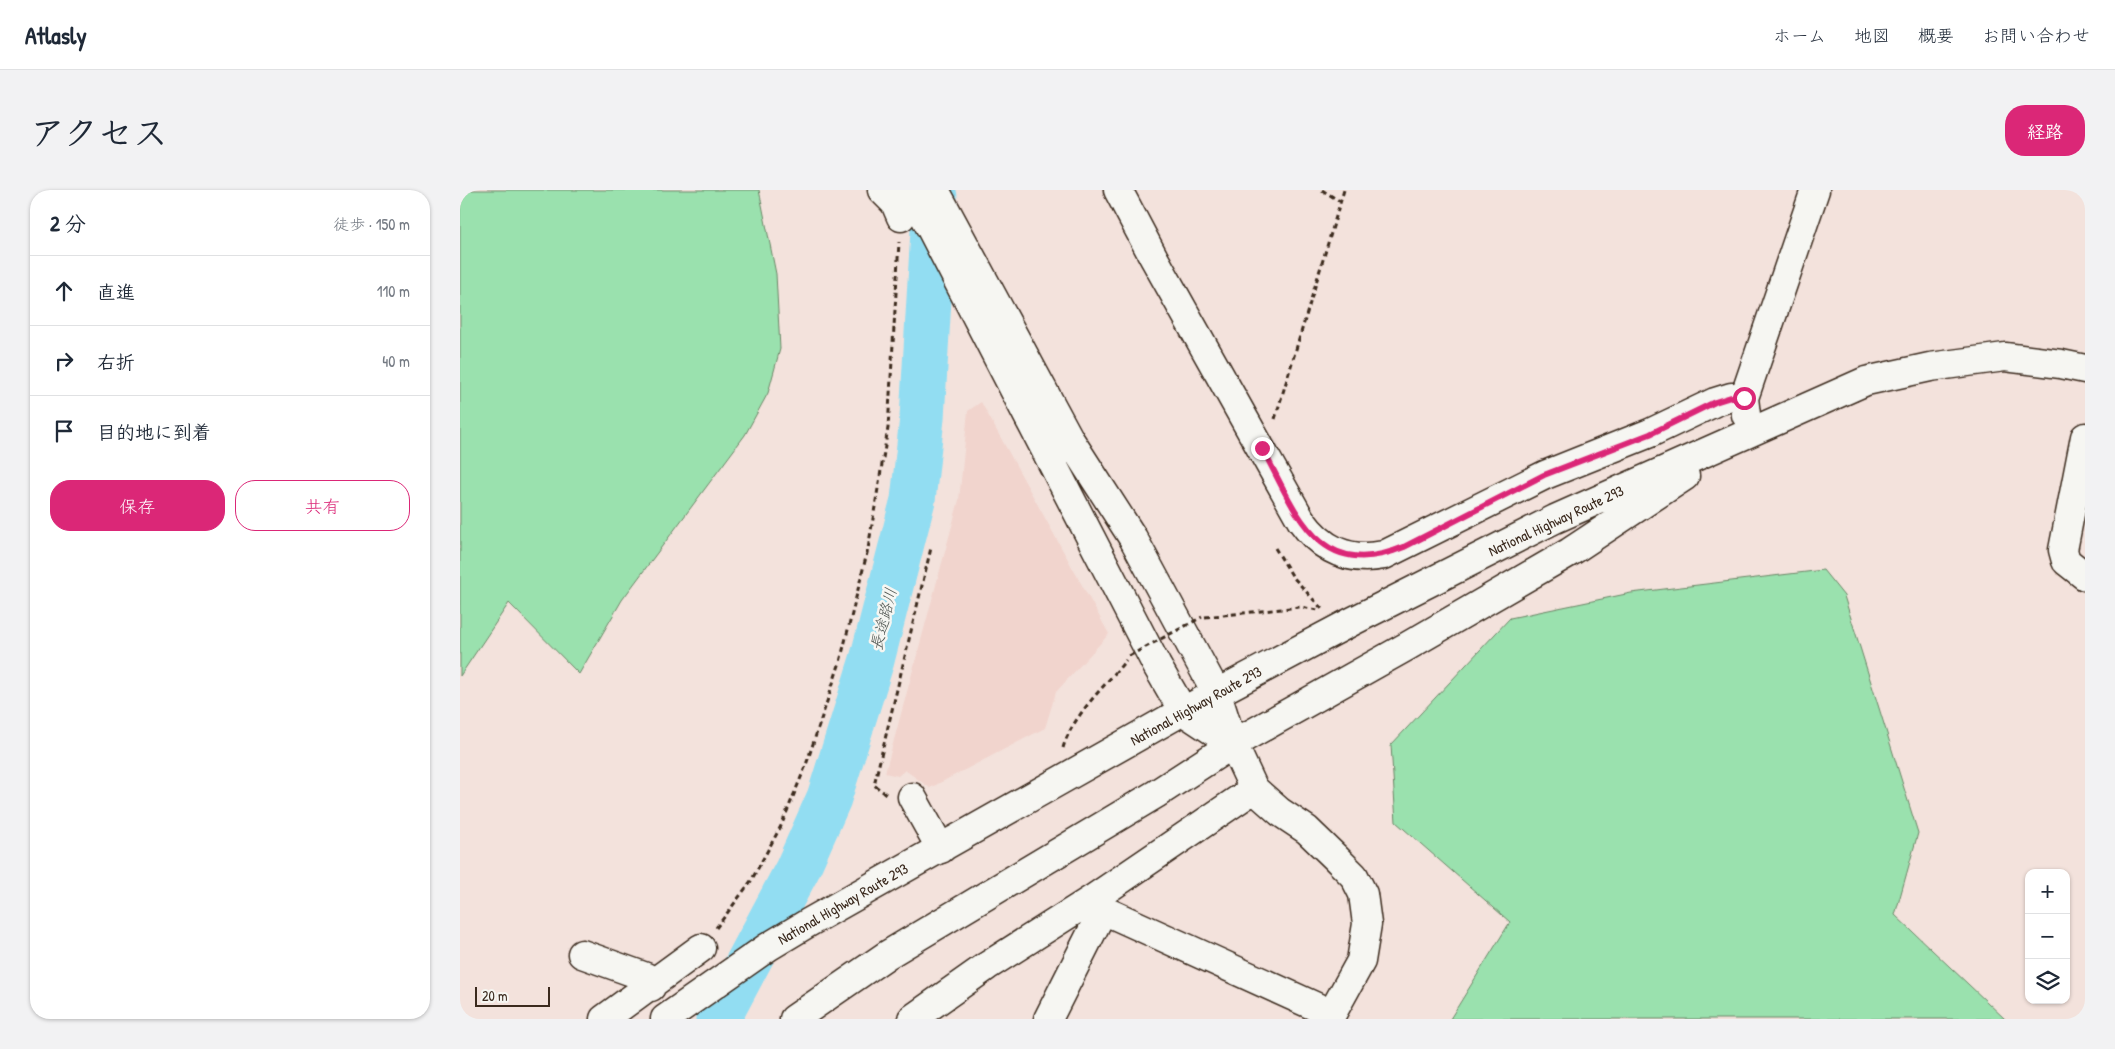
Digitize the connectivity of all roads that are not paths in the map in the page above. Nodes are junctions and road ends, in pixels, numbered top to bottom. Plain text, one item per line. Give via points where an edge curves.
1 (882, 190) edge
2 (911, 190) edge
3 (935, 190) edge
4 (1118, 190) edge
5 (1815, 190) edge
6 (901, 217) road end
7 (2085, 368) edge
8 (1744, 398) junction
9 (1749, 434) junction
10 (2085, 437) edge
11 (2085, 576) edge
12 (1217, 694) junction
13 (1183, 711) junction
14 (1233, 744) junction
15 (1254, 789) junction
16 (912, 797) road end
17 (941, 849) junction
18 (1099, 904) junction
19 (701, 948) road end
20 (582, 954) dead end
21 (651, 987) junction
22 (1330, 1016) edge
23 (604, 1019) edge
24 (665, 1019) edge
25 (794, 1019) edge
26 (912, 1019) edge
27 (1048, 1019) edge

1 - 6 main road via 895,202
2 - 13 main road
3 - 12 main road via 1070,440 1132,538
4 - 8 main road via 1301,520 1311,534 1334,551 1368,558 1384,555 1544,475 1650,434 1715,402 1731,397
5 - 8 main road
7 - 9 main road, National Highway Route 293 via 2005,358 1930,367 1866,381
8 - 9 main road
9 - 12 main road, National Highway Route 293 via 1555,519
9 - 14 main road, National Highway Route 293 via 1570,552
10 - 11 main road via 2063,550 2066,561
12 - 13 main road, National Highway Route 293
12 - 14 main road
13 - 14 main road
13 - 17 main road, National Highway Route 293
14 - 15 main road
14 - 25 main road, National Highway Route 293 via 1156,794 887,955
15 - 18 main road
15 - 22 main road via 1335,856 1354,876 1364,894 1367,924 1361,961
16 - 17 main road
17 - 24 main road, National Highway Route 293 via 768,947
18 - 22 main road
18 - 26 main road via 986,966
18 - 27 main road
19 - 21 main road
20 - 21 main road via 646,977
21 - 23 main road

